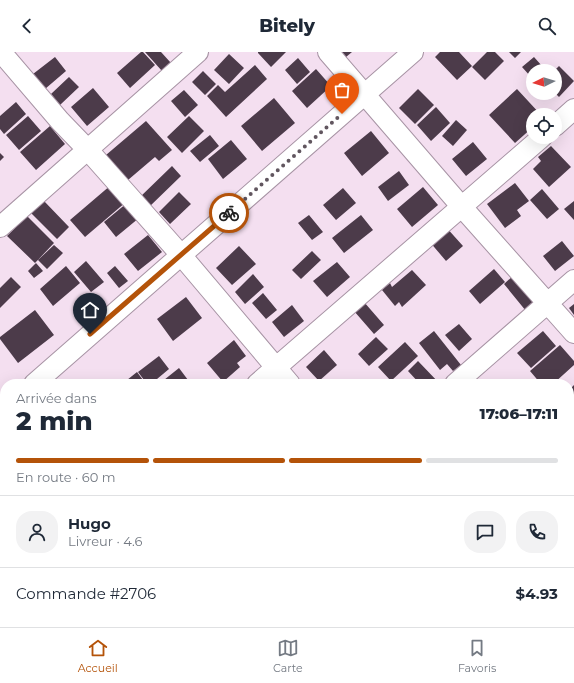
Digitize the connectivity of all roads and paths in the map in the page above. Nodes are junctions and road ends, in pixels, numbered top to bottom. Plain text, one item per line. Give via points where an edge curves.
1 (198, 52) edge
2 (328, 52) edge
3 (413, 52) edge
4 (1, 53) edge
5 (365, 94) junction
6 (574, 109) edge
7 (562, 120) edge
8 (534, 144) edge
9 (88, 150) junction
10 (461, 206) junction
11 (0, 227) edge
12 (181, 255) junction
13 (574, 280) edge
14 (548, 303) junction
15 (574, 333) edge
16 (276, 368) junction
17 (40, 379) edge
18 (263, 379) edge
19 (286, 379) edge
20 (461, 379) edge

1 - 9 street
2 - 5 street
3 - 5 street
4 - 9 street
5 - 10 street
5 - 12 street
6 - 7 street
8 - 10 street
9 - 11 street
9 - 12 street
10 - 14 street
10 - 16 street
12 - 16 street
12 - 17 street
13 - 14 street
14 - 15 street
14 - 20 street
16 - 18 street
16 - 19 street

